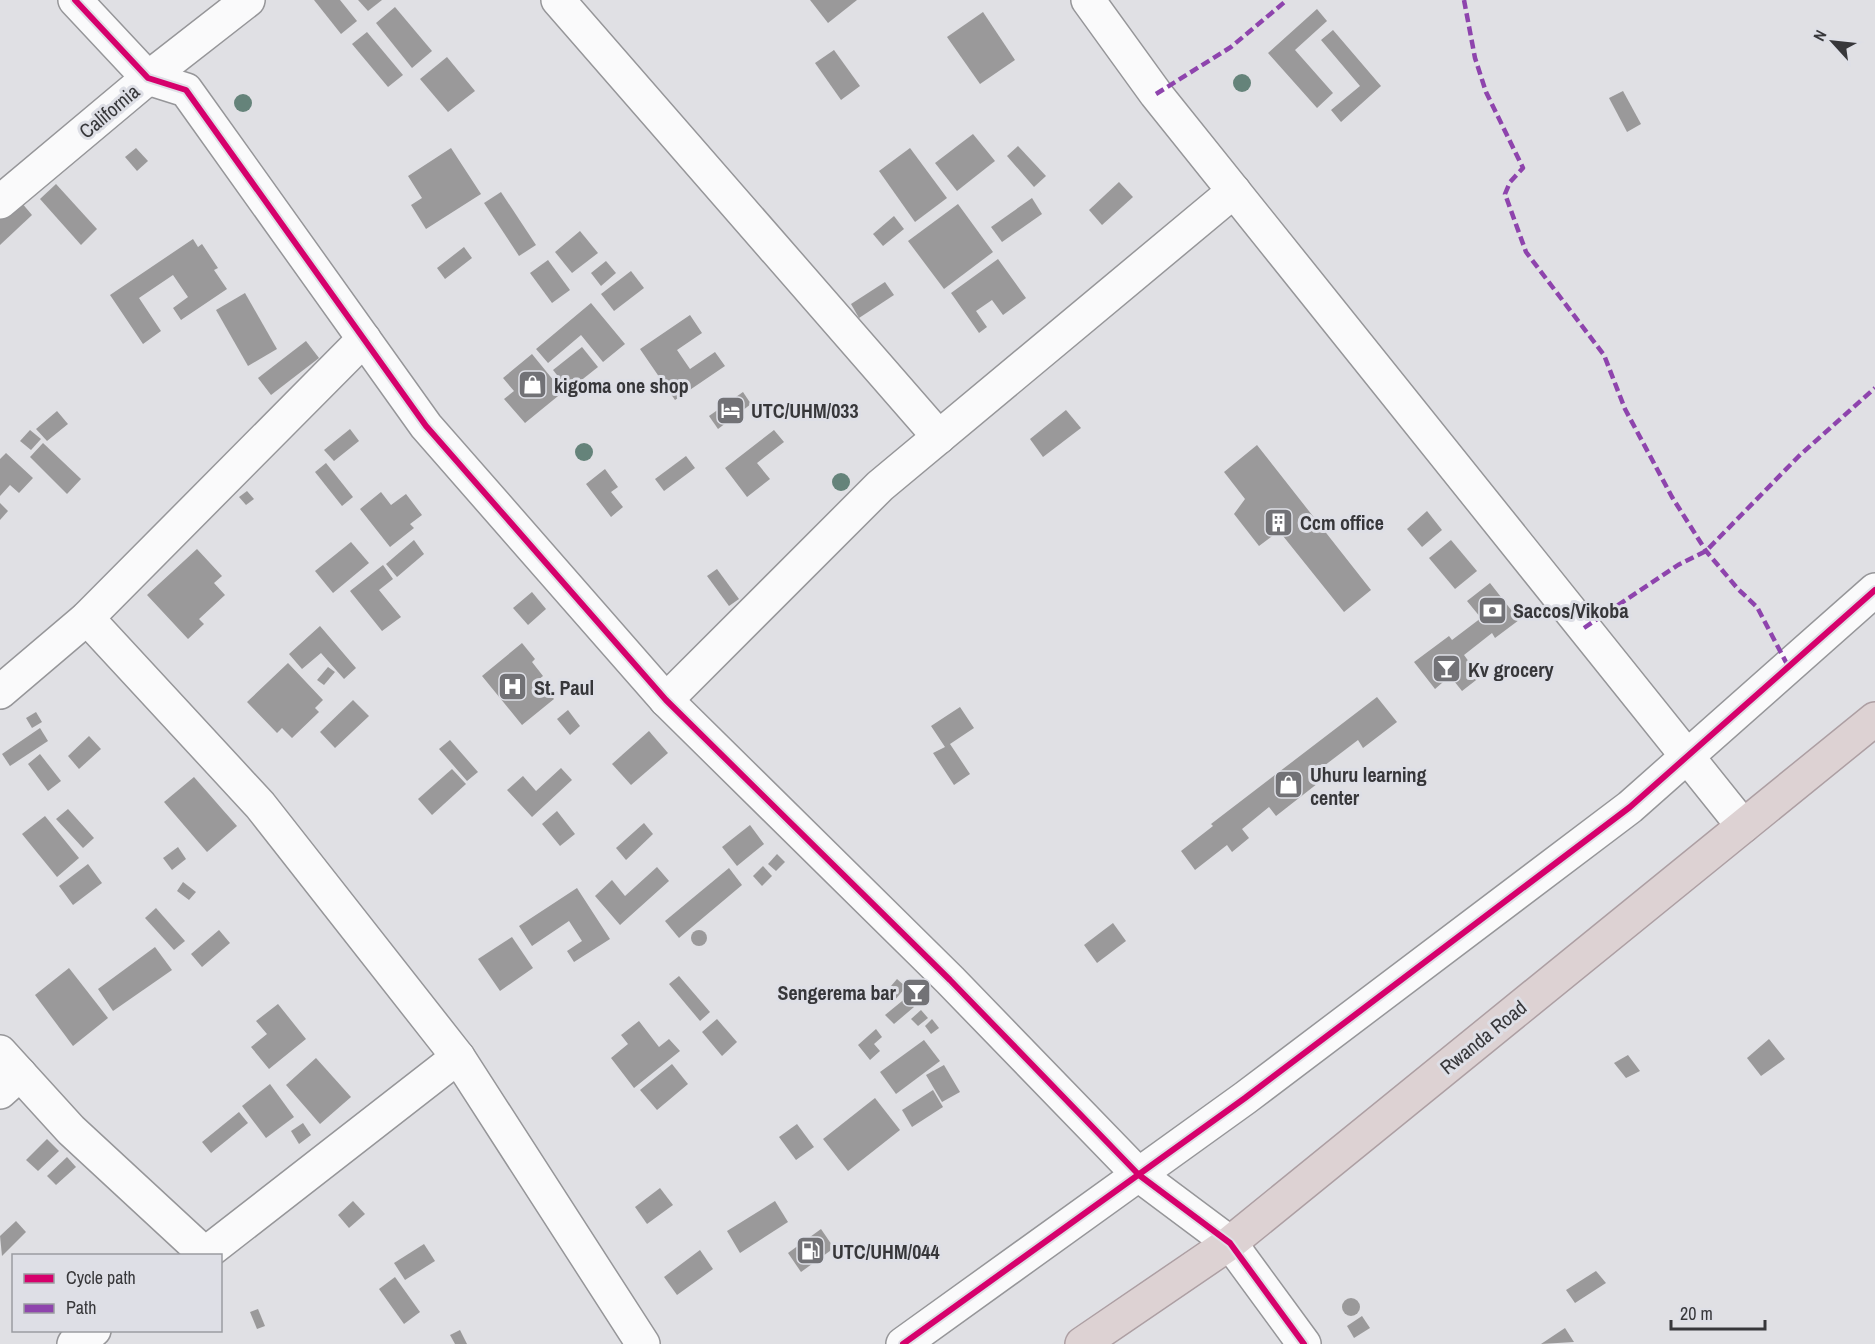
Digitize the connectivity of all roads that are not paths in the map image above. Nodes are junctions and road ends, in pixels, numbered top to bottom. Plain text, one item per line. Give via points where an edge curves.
1 (75, 0) edge
2 (248, 0) edge
3 (558, 0) edge
4 (1088, 0) edge
5 (148, 78) junction
6 (1234, 191) junction
7 (0, 202) edge
8 (364, 339) junction
9 (939, 437) junction
10 (1875, 590) edge
11 (87, 618) junction
12 (0, 692) edge
13 (666, 700) junction
14 (1875, 719) edge
15 (1686, 757) junction
16 (1743, 826) junction
17 (458, 1057) junction
18 (7, 1073) edge
19 (1139, 1175) junction
20 (1230, 1242) junction
21 (203, 1254) edge
22 (205, 1254) edge
23 (91, 1332) edge
24 (74, 1344) edge
25 (643, 1344) edge
26 (903, 1344) edge
27 (1082, 1344) edge
28 (1304, 1344) edge

1 - 5 street
2 - 5 street, California
3 - 9 street
4 - 6 street via 1156,94
5 - 7 street, California
5 - 8 street via 186,90
6 - 9 street
6 - 15 street
8 - 11 street
8 - 13 street via 426,426
9 - 13 street via 880,486
10 - 15 street
11 - 12 street
11 - 17 street via 260,805
13 - 19 street via 950,980
14 - 16 highway, Rwanda Road
15 - 16 street
15 - 19 street via 1630,807
16 - 20 highway, Rwanda Road
17 - 22 street
17 - 25 street
18 - 21 street
19 - 20 street
19 - 26 street
20 - 27 highway, Rwanda Road via 1192,1272
20 - 28 street
23 - 24 street

